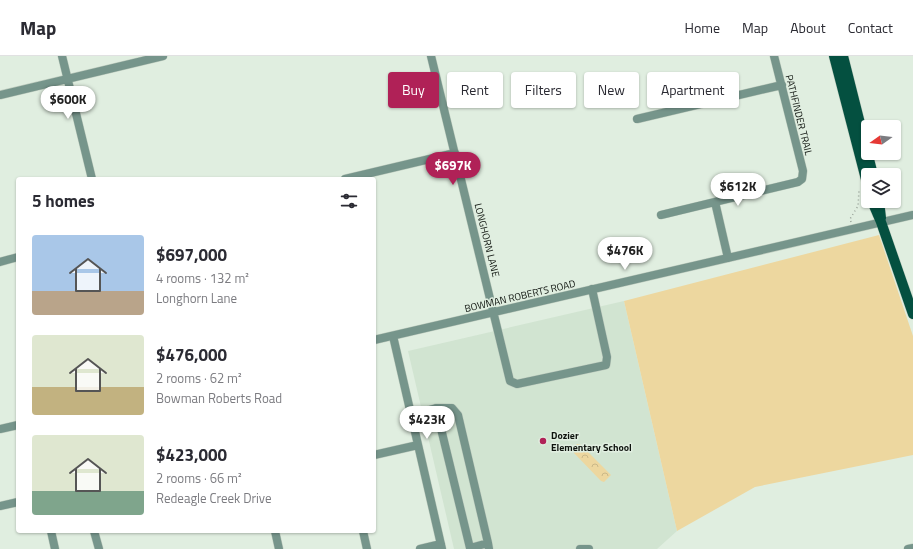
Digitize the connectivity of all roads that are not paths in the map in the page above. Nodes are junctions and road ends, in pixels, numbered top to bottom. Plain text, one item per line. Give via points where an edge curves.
1 (62, 56) edge
2 (163, 56) edge
3 (432, 56) edge
4 (774, 56) edge
5 (834, 56) edge
6 (843, 56) edge
7 (68, 79) junction
8 (782, 85) junction
9 (0, 95) edge
10 (637, 119) dead end
11 (455, 153) junction
12 (871, 168) edge
13 (861, 175) edge
14 (92, 177) edge
15 (353, 177) edge
16 (715, 202) junction
17 (875, 208) edge
18 (880, 208) edge
19 (660, 215) dead end
20 (913, 215) edge
21 (881, 222) junction
22 (16, 258) edge
23 (728, 258) junction
24 (0, 262) edge
25 (592, 289) junction
26 (494, 312) junction
27 (913, 314) edge
28 (393, 336) junction
29 (376, 340) edge
30 (436, 408) junction
31 (411, 415) junction
32 (16, 425) edge
33 (0, 429) edge
34 (418, 445) junction
35 (376, 455) edge
36 (16, 502) edge
37 (0, 506) edge
38 (51, 533) edge
39 (95, 533) edge
40 (275, 533) edge
41 (363, 533) edge
42 (442, 546) edge
43 (488, 546) edge
44 (913, 548) edge
45 (55, 549) edge
46 (99, 549) edge
47 (279, 549) edge
48 (367, 549) edge
49 (420, 549) edge
50 (580, 549) edge
51 (589, 549) edge
52 (908, 549) edge

1 - 7 street
2 - 7 street
3 - 11 street, LONGHORN LANE
4 - 8 street, PATHFINDER TRAIL
5 - 13 main road
6 - 12 main road
7 - 9 street
7 - 14 street
8 - 10 street
8 - 16 street, PATHFINDER TRAIL via 803,171 802,179
11 - 15 street
11 - 26 street, LONGHORN LANE
16 - 19 street
16 - 23 street
17 - 21 main road
18 - 21 main road
20 - 21 street, BOWMAN ROBERTS ROAD
21 - 23 street, BOWMAN ROBERTS ROAD
21 - 27 main road
22 - 24 street
23 - 25 street, BOWMAN ROBERTS ROAD
25 - 26 street, BOWMAN ROBERTS ROAD
25 - 26 street, LONGHORN LANE via 607,357 606,364 514,384 509,378
26 - 28 street, BOWMAN ROBERTS ROAD
28 - 29 street, BOWMAN ROBERTS ROAD
28 - 31 street
30 - 31 street
30 - 43 street via 452,408 458,415
30 - 43 street via 470,548
31 - 34 street
32 - 33 street
34 - 35 street
34 - 42 street
36 - 37 street
38 - 45 street
39 - 46 street
40 - 47 street
41 - 48 street
42 - 49 street
44 - 52 street
50 - 51 street

